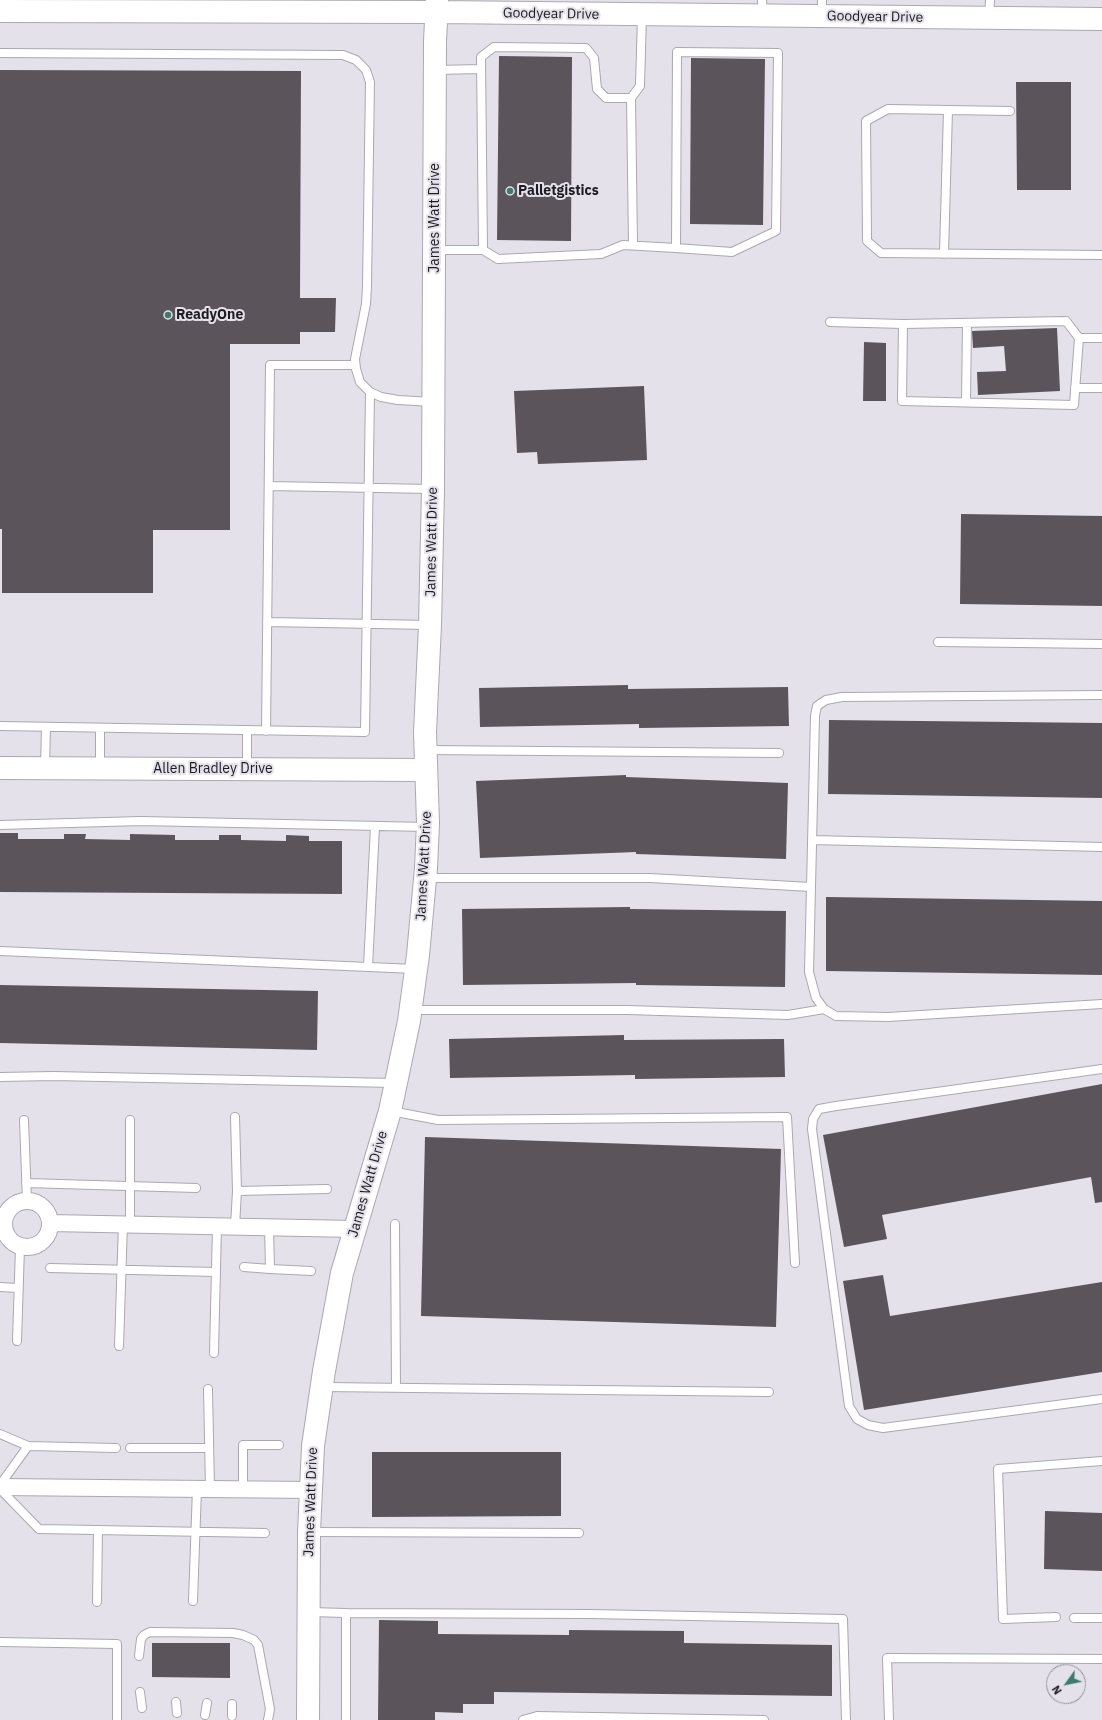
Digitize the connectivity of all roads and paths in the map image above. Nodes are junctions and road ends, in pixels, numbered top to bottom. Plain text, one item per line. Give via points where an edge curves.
1 (24, 5) edge
2 (66, 5) edge
3 (437, 6) edge
4 (762, 8) edge
5 (822, 8) edge
6 (990, 9) edge
7 (0, 11) edge
8 (642, 14) junction
9 (1102, 19) edge
10 (0, 53) edge
11 (481, 69) junction
12 (435, 70) junction
13 (631, 98) junction
14 (948, 110) junction
15 (1010, 111) dead end
16 (633, 245) junction
17 (676, 248) junction
18 (435, 250) junction
19 (483, 250) junction
20 (944, 254) junction
21 (1102, 255) edge
22 (830, 322) dead end
23 (966, 323) junction
24 (903, 324) junction
25 (1080, 338) junction
26 (1102, 338) edge
27 (355, 365) junction
28 (1075, 388) junction
29 (1102, 388) edge
30 (370, 392) junction
31 (434, 402) junction
32 (966, 402) junction
33 (269, 486) junction
34 (368, 487) junction
35 (433, 489) junction
36 (267, 622) junction
37 (366, 624) junction
38 (430, 625) junction
39 (938, 642) dead end
40 (1102, 644) edge
41 (1102, 695) edge
42 (0, 726) edge
43 (46, 727) junction
44 (100, 728) junction
45 (247, 730) junction
46 (266, 731) junction
47 (779, 753) dead end
48 (425, 760) junction
49 (0, 768) edge
50 (45, 768) junction
51 (100, 769) junction
52 (247, 769) junction
53 (0, 825) edge
54 (376, 826) junction
55 (428, 827) junction
56 (812, 840) junction
57 (1102, 847) edge
58 (425, 878) junction
59 (811, 887) junction
60 (0, 951) edge
61 (368, 967) junction
62 (416, 969) junction
63 (1102, 1004) edge
64 (824, 1009) junction
65 (410, 1010) junction
66 (1102, 1069) edge
67 (0, 1077) edge
68 (395, 1083) junction
69 (390, 1111) junction
70 (235, 1117) dead end
71 (24, 1120) dead end
72 (130, 1120) dead end
73 (26, 1183) junction
74 (130, 1185) junction
75 (196, 1188) dead end
76 (327, 1189) dead end
77 (237, 1192) junction
78 (27, 1201) junction
79 (50, 1222) junction
80 (127, 1223) junction
81 (395, 1224) dead end
82 (217, 1226) junction
83 (235, 1226) junction
84 (269, 1227) junction
85 (355, 1229) junction
86 (20, 1247) junction
87 (795, 1264) dead end
88 (244, 1267) dead end
89 (50, 1268) dead end
90 (270, 1268) junction
91 (121, 1269) junction
92 (311, 1271) dead end
93 (215, 1272) junction
94 (0, 1287) edge
95 (18, 1288) junction
96 (17, 1341) dead end
97 (119, 1346) dead end
98 (214, 1353) dead end
99 (322, 1387) junction
100 (396, 1388) junction
101 (208, 1389) dead end
102 (769, 1392) dead end
103 (1102, 1398) edge
104 (0, 1434) edge
105 (279, 1445) dead end
106 (28, 1446) junction
107 (116, 1448) dead end
108 (130, 1448) dead end
109 (209, 1448) junction
110 (1102, 1461) edge
111 (0, 1487) edge
112 (203, 1489) junction
113 (243, 1489) junction
114 (310, 1490) junction
115 (98, 1530) junction
116 (197, 1532) junction
117 (309, 1532) junction
118 (265, 1533) dead end
119 (579, 1533) dead end
120 (97, 1602) dead end
121 (193, 1602) dead end
122 (310, 1612) junction
123 (346, 1613) junction
124 (1056, 1617) dead end
125 (1074, 1618) dead end
126 (1102, 1618) edge
127 (0, 1642) edge
128 (139, 1656) dead end
129 (1102, 1659) edge
130 (140, 1692) dead end
131 (176, 1702) dead end
132 (207, 1703) dead end
133 (232, 1704) dead end
134 (142, 1708) dead end
135 (177, 1714) dead end
136 (205, 1715) dead end
137 (232, 1716) dead end
138 (669, 1719) edge
139 (118, 1720) edge
140 (268, 1720) edge
141 (308, 1720) edge
142 (346, 1720) edge
143 (523, 1720) edge
144 (764, 1720) edge
145 (846, 1720) edge
146 (889, 1720) edge

1 - 2 street, Goodyear Drive
1 - 7 street, Goodyear Drive
2 - 3 street, Goodyear Drive
3 - 8 street, Goodyear Drive via 594,10
3 - 12 street, James Watt Drive
4 - 5 street, Goodyear Drive
4 - 8 street, Goodyear Drive
5 - 6 street, Goodyear Drive
6 - 9 street, Goodyear Drive
8 - 13 lane via 640,86
10 - 27 lane via 343,56 356,60 366,70 370,82 367,286
11 - 12 lane
11 - 13 lane via 481,57 494,47 586,48 594,58 597,89 606,98
11 - 19 lane
12 - 18 street, James Watt Drive
13 - 16 lane
14 - 15 lane
14 - 20 lane
14 - 20 lane via 888,109 866,121 867,241 881,253
16 - 17 lane
16 - 19 lane via 623,245 601,254 498,259
17 - 17 lane via 732,252 776,231 778,53 676,52
18 - 19 lane
18 - 31 street, James Watt Drive
20 - 21 lane
22 - 24 lane
23 - 24 lane
23 - 25 lane via 1066,321
23 - 32 lane
24 - 32 lane via 902,402
25 - 26 lane
25 - 28 lane
27 - 30 lane via 360,382
27 - 33 lane via 270,365
28 - 29 lane
28 - 32 lane via 1074,405
30 - 31 lane via 398,400
30 - 34 lane
31 - 35 street, James Watt Drive
33 - 34 lane
33 - 36 lane
34 - 35 lane
34 - 37 lane
35 - 38 street, James Watt Drive
36 - 37 lane
36 - 46 lane
37 - 38 lane
37 - 46 lane via 365,732
38 - 48 street, James Watt Drive
39 - 40 lane
41 - 56 lane via 842,697 826,700 818,706 815,716
42 - 43 lane
43 - 44 lane
43 - 50 lane
44 - 45 lane
44 - 51 lane
45 - 46 lane
45 - 52 lane
47 - 48 lane
48 - 52 street, Allen Bradley Drive
48 - 55 street, James Watt Drive
49 - 50 street, Allen Bradley Drive
50 - 51 street, Allen Bradley Drive
51 - 52 street, Allen Bradley Drive
53 - 54 lane via 141,821
54 - 55 lane
54 - 61 lane
55 - 58 street, James Watt Drive
56 - 57 lane
56 - 59 lane
58 - 59 lane via 650,878
58 - 62 street, James Watt Drive
59 - 64 lane via 809,972 816,998
60 - 61 lane
61 - 62 lane
62 - 65 street, James Watt Drive
63 - 64 lane via 888,1017 836,1016
64 - 65 lane via 788,1015 628,1010
65 - 68 street, James Watt Drive
66 - 103 lane via 836,1106 819,1110 812,1129 849,1406 857,1419 868,1425 883,1428
67 - 68 lane
68 - 69 street, James Watt Drive
69 - 85 street, James Watt Drive
69 - 87 lane via 438,1120 787,1117
70 - 77 lane
71 - 73 lane
72 - 74 lane
73 - 74 lane
73 - 78 lane
74 - 75 lane
74 - 80 lane
76 - 77 lane
77 - 83 lane
78 - 79 street via 37,1203 43,1208
78 - 86 street via 14,1204 4,1216 4,1231 8,1238
79 - 80 street
79 - 86 street via 49,1230 41,1243 27,1248
80 - 82 street
80 - 91 lane
81 - 100 lane
82 - 83 street
82 - 93 lane
83 - 84 street
84 - 85 street
84 - 90 lane
85 - 99 street, James Watt Drive via 342,1273
86 - 95 lane
88 - 90 lane
89 - 91 lane
90 - 92 lane
91 - 93 lane
91 - 97 lane
93 - 98 lane
94 - 95 lane
95 - 96 lane
99 - 100 lane
99 - 114 street, James Watt Drive via 313,1446
100 - 102 lane
101 - 109 lane
104 - 106 lane
105 - 113 lane via 243,1445
106 - 107 lane
106 - 111 lane
108 - 109 lane
109 - 112 lane
110 - 124 lane via 998,1469 1003,1619
111 - 112 street
111 - 115 lane via 39,1530
112 - 113 street
112 - 116 lane
113 - 114 street
114 - 117 street, James Watt Drive
115 - 116 lane
115 - 120 lane
116 - 118 lane
116 - 121 lane
117 - 119 lane
117 - 122 street, James Watt Drive
122 - 123 lane
122 - 141 street, James Watt Drive
123 - 142 lane
123 - 145 lane via 843,1619
125 - 126 lane
127 - 139 lane via 118,1644
128 - 140 lane via 141,1639 150,1632 233,1633 254,1640 258,1645 270,1709
129 - 146 lane via 887,1658
130 - 134 lane
131 - 135 lane
132 - 136 lane
133 - 137 lane
138 - 143 lane via 537,1716
138 - 144 lane

